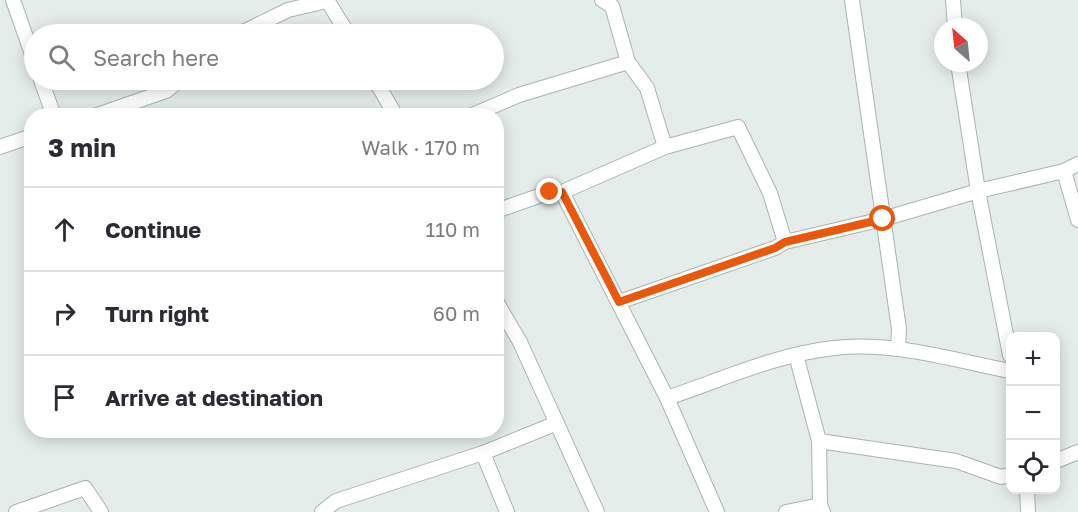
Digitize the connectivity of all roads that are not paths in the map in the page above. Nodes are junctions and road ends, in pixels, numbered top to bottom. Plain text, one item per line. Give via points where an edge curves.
1 (13, 0) edge
2 (327, 0) edge
3 (625, 0) edge
4 (852, 0) edge
5 (953, 0) edge
6 (607, 3) edge
7 (954, 18) edge
8 (259, 24) edge
9 (342, 24) edge
10 (24, 31) edge
11 (628, 62) junction
12 (959, 72) edge
13 (45, 90) edge
14 (168, 90) edge
15 (381, 90) edge
16 (51, 108) edge
17 (118, 108) edge
18 (391, 108) edge
19 (489, 108) edge
20 (24, 139) edge
21 (0, 147) edge
22 (665, 147) junction
23 (1078, 164) edge
24 (1064, 171) junction
25 (978, 191) junction
26 (562, 192) junction
27 (504, 208) edge
28 (883, 219) junction
29 (1078, 220) edge
30 (785, 242) junction
31 (619, 302) junction
32 (504, 315) edge
33 (1006, 332) edge
34 (898, 349) junction
35 (796, 355) junction
36 (1006, 370) edge
37 (667, 398) junction
38 (557, 423) junction
39 (819, 441) junction
40 (1078, 452) edge
41 (483, 453) junction
42 (1060, 459) edge
43 (1006, 476) edge
44 (1027, 494) edge
45 (821, 508) edge
46 (16, 512) edge
47 (101, 512) edge
48 (322, 512) edge
49 (507, 512) edge
50 (597, 512) edge
51 (717, 512) edge
52 (786, 512) edge
53 (1028, 512) edge

1 - 10 street
2 - 8 street via 288,10
2 - 9 street
3 - 6 street
4 - 28 street
5 - 7 street
6 - 11 street
11 - 19 street
11 - 22 street via 647,88
12 - 25 street
13 - 16 street
14 - 17 street
15 - 18 street
20 - 21 street
22 - 26 street
22 - 30 street via 738,127 770,193
23 - 24 street
24 - 25 street
24 - 29 street
25 - 28 street
25 - 33 street
26 - 27 street via 550,192
26 - 31 street
28 - 30 street
28 - 34 street via 899,328
30 - 31 street
31 - 37 street
32 - 38 street
34 - 35 street via 835,348
34 - 36 street
35 - 37 street
35 - 39 street
37 - 51 street
38 - 41 street
38 - 50 street
39 - 43 street via 956,462
39 - 45 street
40 - 42 street
41 - 48 street via 336,501
41 - 49 street
44 - 53 street
45 - 52 street
46 - 47 street via 85,488

